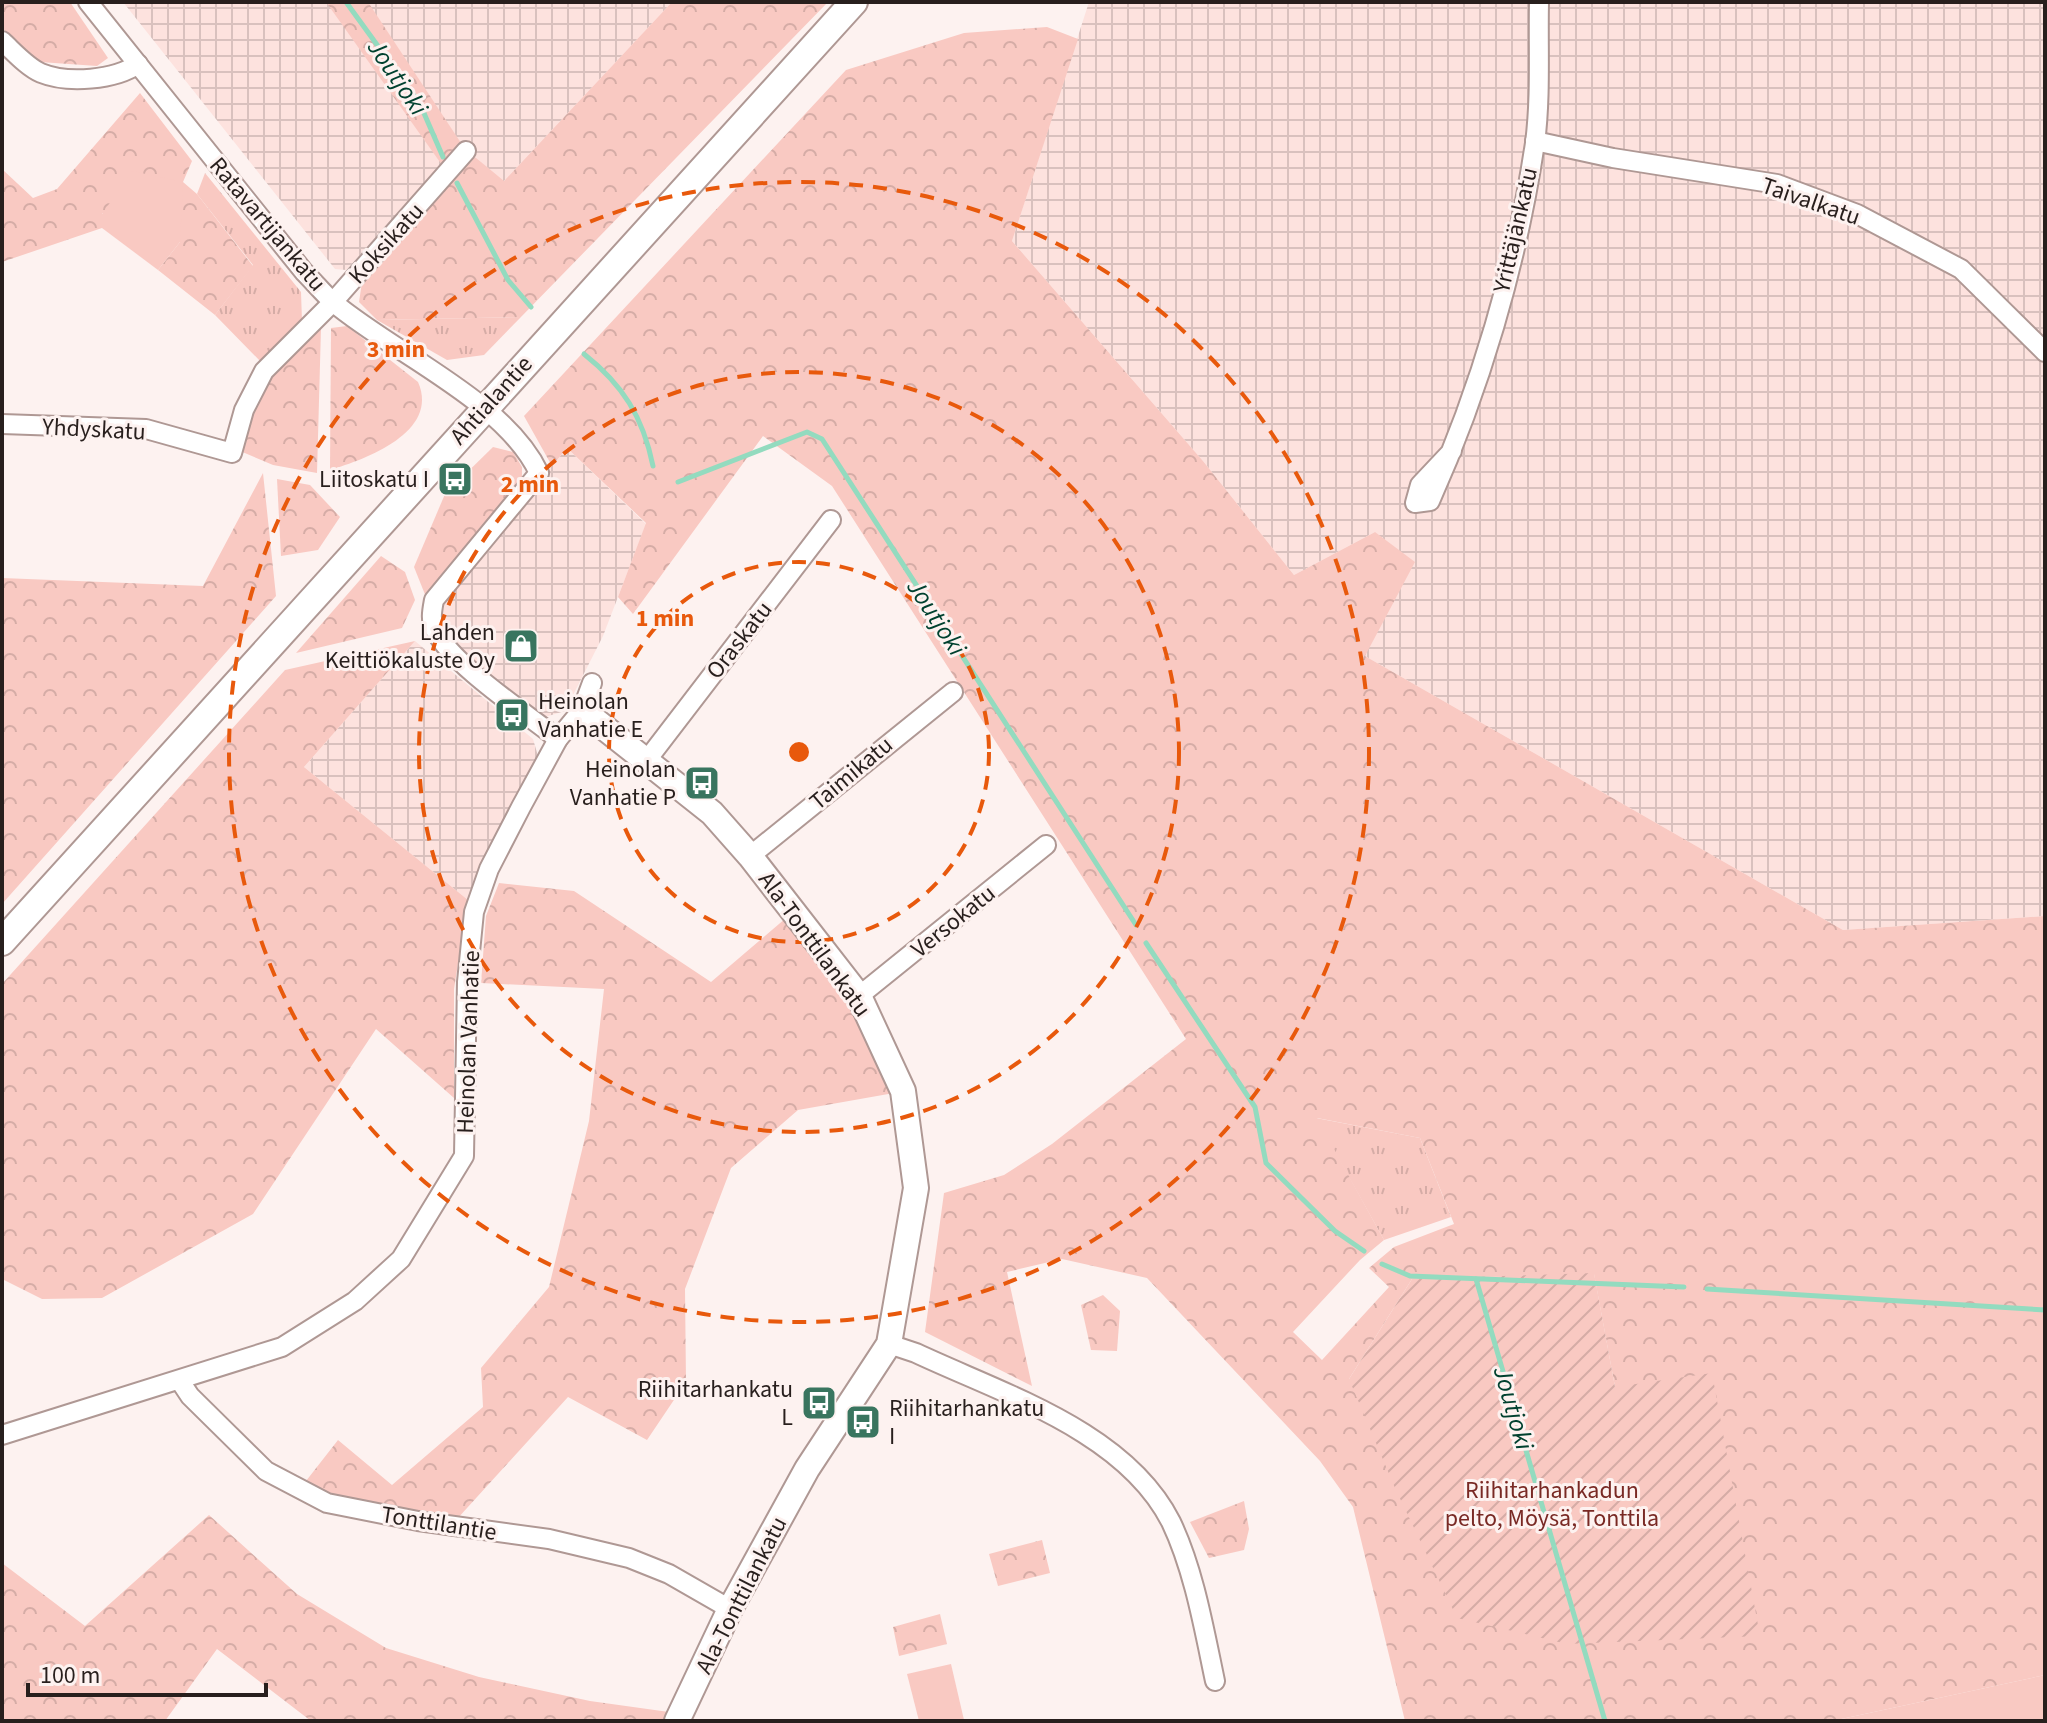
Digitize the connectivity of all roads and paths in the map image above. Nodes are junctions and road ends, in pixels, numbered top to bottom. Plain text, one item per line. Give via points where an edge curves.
1 (88, 2) edge
2 (854, 2) edge
3 (1539, 2) edge
4 (2, 41) edge
5 (138, 64) junction
6 (1535, 141) junction
7 (466, 151) dead end
8 (333, 302) junction
9 (2045, 352) edge
10 (483, 410) junction
11 (2, 424) edge
12 (1452, 451) dead end
13 (232, 453) joint
14 (831, 520) dead end
15 (592, 683) dead end
16 (953, 692) dead end
17 (582, 710) junction
18 (558, 739) junction
19 (647, 760) junction
20 (1046, 845) dead end
21 (750, 856) junction
22 (2, 942) edge
23 (859, 996) junction
24 (889, 1344) junction
25 (180, 1381) junction
26 (2, 1435) edge
27 (730, 1609) junction
28 (1215, 1681) dead end
29 (677, 1721) edge

1 - 5 street, Ratavartijankatu
2 - 10 main road, Ahtialantie
3 - 6 street, Yrittäjänkatu
4 - 5 street via 41,73 120,76
5 - 8 street, Ratavartijankatu
6 - 9 street, Taivalkatu via 1777,184 1857,214 1961,269
6 - 12 street, Yrittäjänkatu via 1515,243
7 - 8 street, Koksikatu
8 - 10 street, Ratavartijankatu
8 - 13 street, Koksikatu via 264,371 244,410
10 - 18 street, Ratavartijankatu via 506,426 539,473 434,600 431,617 459,660
10 - 22 main road, Ahtialantie
11 - 13 street, Yhdyskatu via 146,429
14 - 19 street, Oraskatu
15 - 17 street, Heinolan Vanhatie
16 - 21 street, Taimikatu
17 - 18 street, Heinolan Vanhatie
17 - 19 street, Ala-Tonttilankatu
18 - 25 street, Heinolan Vanhatie via 489,869 474,912 467,982 464,1156 401,1259 355,1301 282,1347
19 - 21 street, Ala-Tonttilankatu via 712,813
20 - 23 street, Versokatu
21 - 23 street, Ala-Tonttilankatu
23 - 24 street, Ala-Tonttilankatu via 903,1091 916,1188
24 - 27 street, Ala-Tonttilankatu via 807,1469
24 - 28 street via 1080,1431 1140,1476 1180,1542
25 - 26 street, Heinolan Vanhatie
25 - 27 street, Tonttilantie via 266,1471 327,1503 549,1539 629,1558
27 - 29 street, Ala-Tonttilankatu

